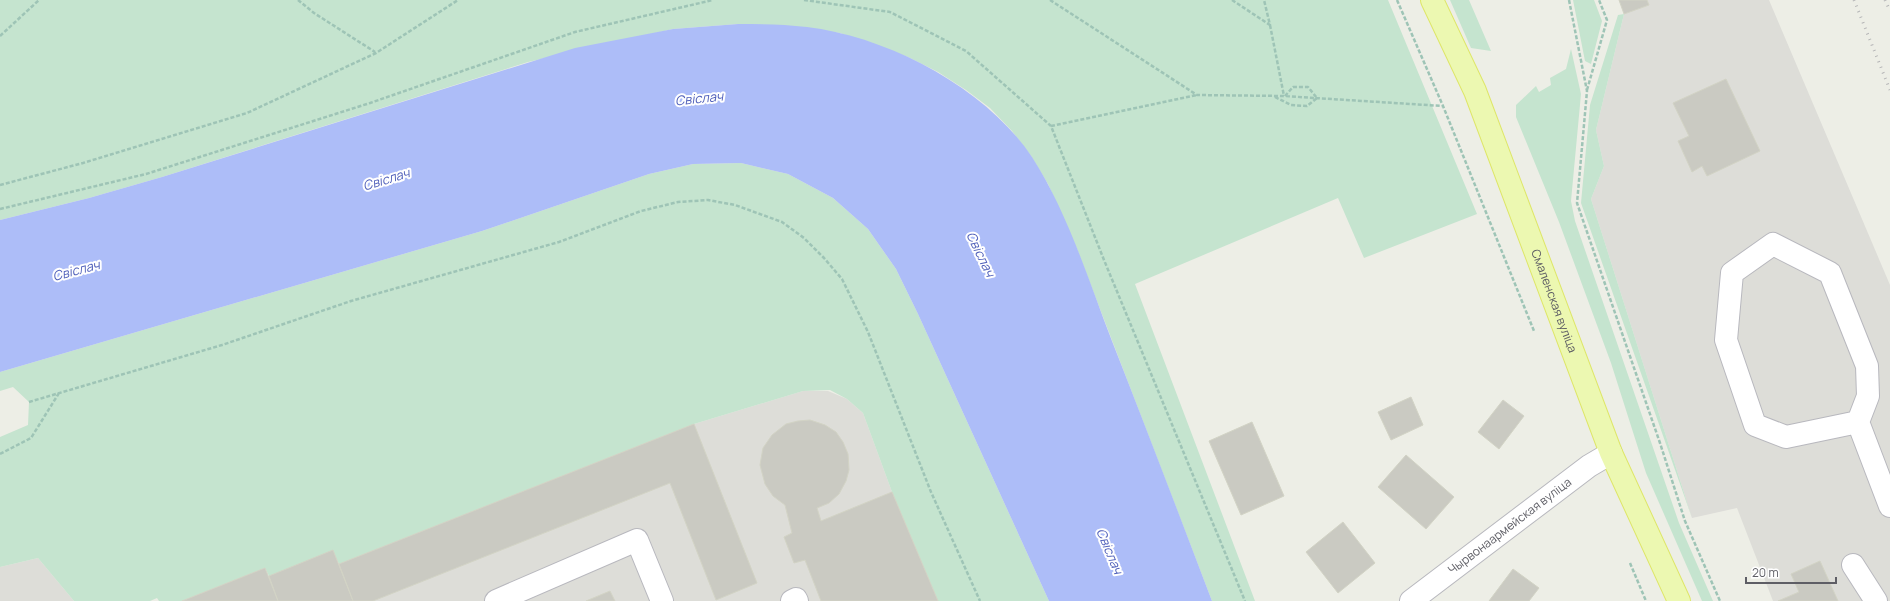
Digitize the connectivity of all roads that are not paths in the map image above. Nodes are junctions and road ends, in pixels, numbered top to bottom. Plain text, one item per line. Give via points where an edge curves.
1 (1432, 0) edge
2 (1858, 422) junction
3 (1611, 453) junction
4 (1890, 506) edge
5 (1853, 565) dead end
6 (496, 601) edge
7 (662, 601) edge
8 (792, 601) edge
9 (797, 601) edge
10 (1411, 601) edge
11 (1679, 601) edge
12 (1876, 601) edge

1 - 3 main road, Смаленская вуліца via 1475,91
2 - 2 street via 1868,396 1867,366 1830,273 1773,244 1732,273 1726,340 1755,425 1786,437
2 - 4 street
3 - 10 street, Чырвонаармейская вуліца via 1589,466
3 - 11 main road, Смаленская вуліца
5 - 12 street
6 - 7 street via 637,540
8 - 9 street

